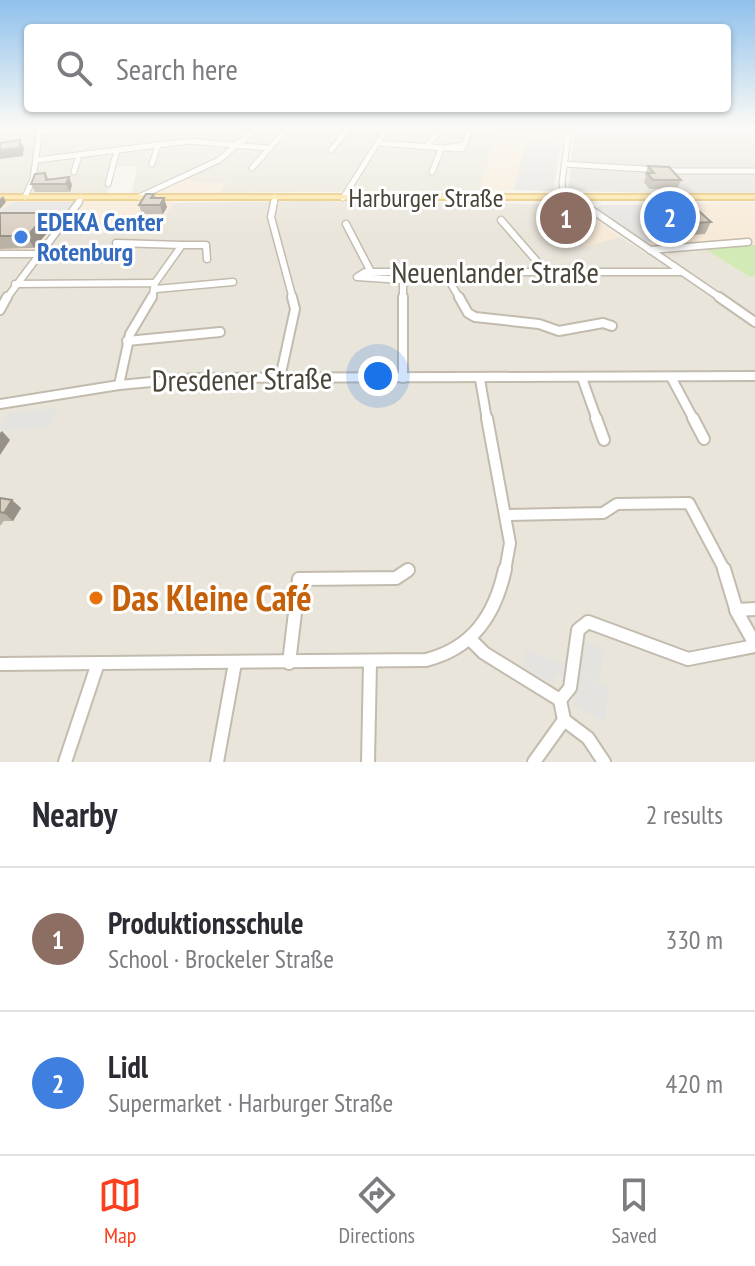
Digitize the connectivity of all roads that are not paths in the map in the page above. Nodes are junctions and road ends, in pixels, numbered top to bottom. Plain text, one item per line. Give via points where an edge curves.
1 (36, 164) edge
2 (76, 164) edge
3 (113, 164) edge
4 (211, 164) edge
5 (256, 164) edge
6 (365, 164) edge
7 (436, 164) edge
8 (564, 164) joint
9 (252, 168) dead end
10 (755, 171) edge
11 (74, 172) dead end
12 (432, 172) dead end
13 (108, 184) dead end
14 (0, 197) edge
15 (25, 197) junction
16 (81, 197) junction
17 (92, 197) junction
18 (139, 197) junction
19 (275, 197) junction
20 (755, 197) edge
21 (343, 198) junction
22 (573, 198) junction
23 (77, 207) junction
24 (501, 220) dead end
25 (346, 224) dead end
26 (748, 242) dead end
27 (116, 243) dead end
28 (182, 245) junction
29 (650, 250) junction
30 (0, 254) edge
31 (40, 254) junction
32 (207, 259) dead end
33 (371, 272) junction
34 (444, 272) junction
35 (681, 272) junction
36 (547, 273) junction
37 (402, 276) junction
38 (233, 282) dead end
39 (15, 284) junction
40 (155, 286) junction
41 (0, 310) edge
42 (755, 322) edge
43 (612, 326) dead end
44 (220, 332) dead end
45 (127, 341) junction
46 (755, 376) edge
47 (671, 377) junction
48 (280, 378) junction
49 (403, 378) junction
50 (582, 378) junction
51 (480, 379) junction
52 (119, 385) junction
53 (0, 404) edge
54 (704, 439) dead end
55 (604, 440) dead end
56 (505, 515) junction
57 (408, 570) dead end
58 (755, 609) edge
59 (736, 610) junction
60 (471, 640) junction
61 (755, 645) edge
62 (98, 663) junction
63 (235, 663) junction
64 (289, 663) junction
65 (370, 663) junction
66 (0, 664) edge
67 (560, 700) junction
68 (564, 720) junction
69 (65, 762) edge
70 (217, 762) edge
71 (368, 762) edge
72 (534, 762) edge
73 (604, 762) edge

1 - 15 street
2 - 11 street
3 - 13 street
4 - 18 street
5 - 9 street
6 - 21 street
7 - 12 street
8 - 10 street
8 - 22 street via 561,191
14 - 15 main road, Harburger Straße
15 - 16 main road, Harburger Straße
16 - 17 main road, Harburger Straße
16 - 23 street
17 - 18 main road, Harburger Straße
17 - 23 street
18 - 19 main road, Harburger Straße
19 - 21 main road, Harburger Straße
19 - 48 street via 271,217 295,309
20 - 22 main road, Harburger Straße
21 - 22 main road, Harburger Straße
22 - 29 street
23 - 31 street
24 - 36 street
25 - 33 street
26 - 29 street
27 - 28 street
28 - 32 street via 206,245
28 - 40 street
29 - 35 street
30 - 31 street
31 - 39 street
33 - 37 street, Neuenlander Straße
33 - 37 street, Neuenlander Straße via 357,277
34 - 36 street, Neuenlander Straße
34 - 37 street, Neuenlander Straße
34 - 43 street via 475,317 559,331
35 - 36 street, Neuenlander Straße
35 - 42 street
37 - 49 street
38 - 40 street
39 - 40 street
39 - 41 street
40 - 45 street
44 - 45 street
45 - 52 street
46 - 47 street, Dresdener Straße
47 - 50 street, Dresdener Straße
47 - 54 street
48 - 49 street, Dresdener Straße
48 - 52 street, Dresdener Straße
49 - 51 street, Dresdener Straße
50 - 51 street, Dresdener Straße
50 - 55 street
51 - 56 street
52 - 53 street, Dresdener Straße
56 - 59 street via 603,513 617,504 689,503 728,578
56 - 60 street via 510,543 502,585 487,620
57 - 64 street via 396,578 299,579
58 - 59 street
59 - 61 street
60 - 65 street via 426,660
60 - 67 street
61 - 67 street via 688,659 588,622 578,630 570,688
62 - 63 street
62 - 66 street
62 - 69 street
63 - 64 street
63 - 70 street
64 - 65 street
65 - 71 street
67 - 68 street
68 - 72 street
68 - 73 street via 588,738

